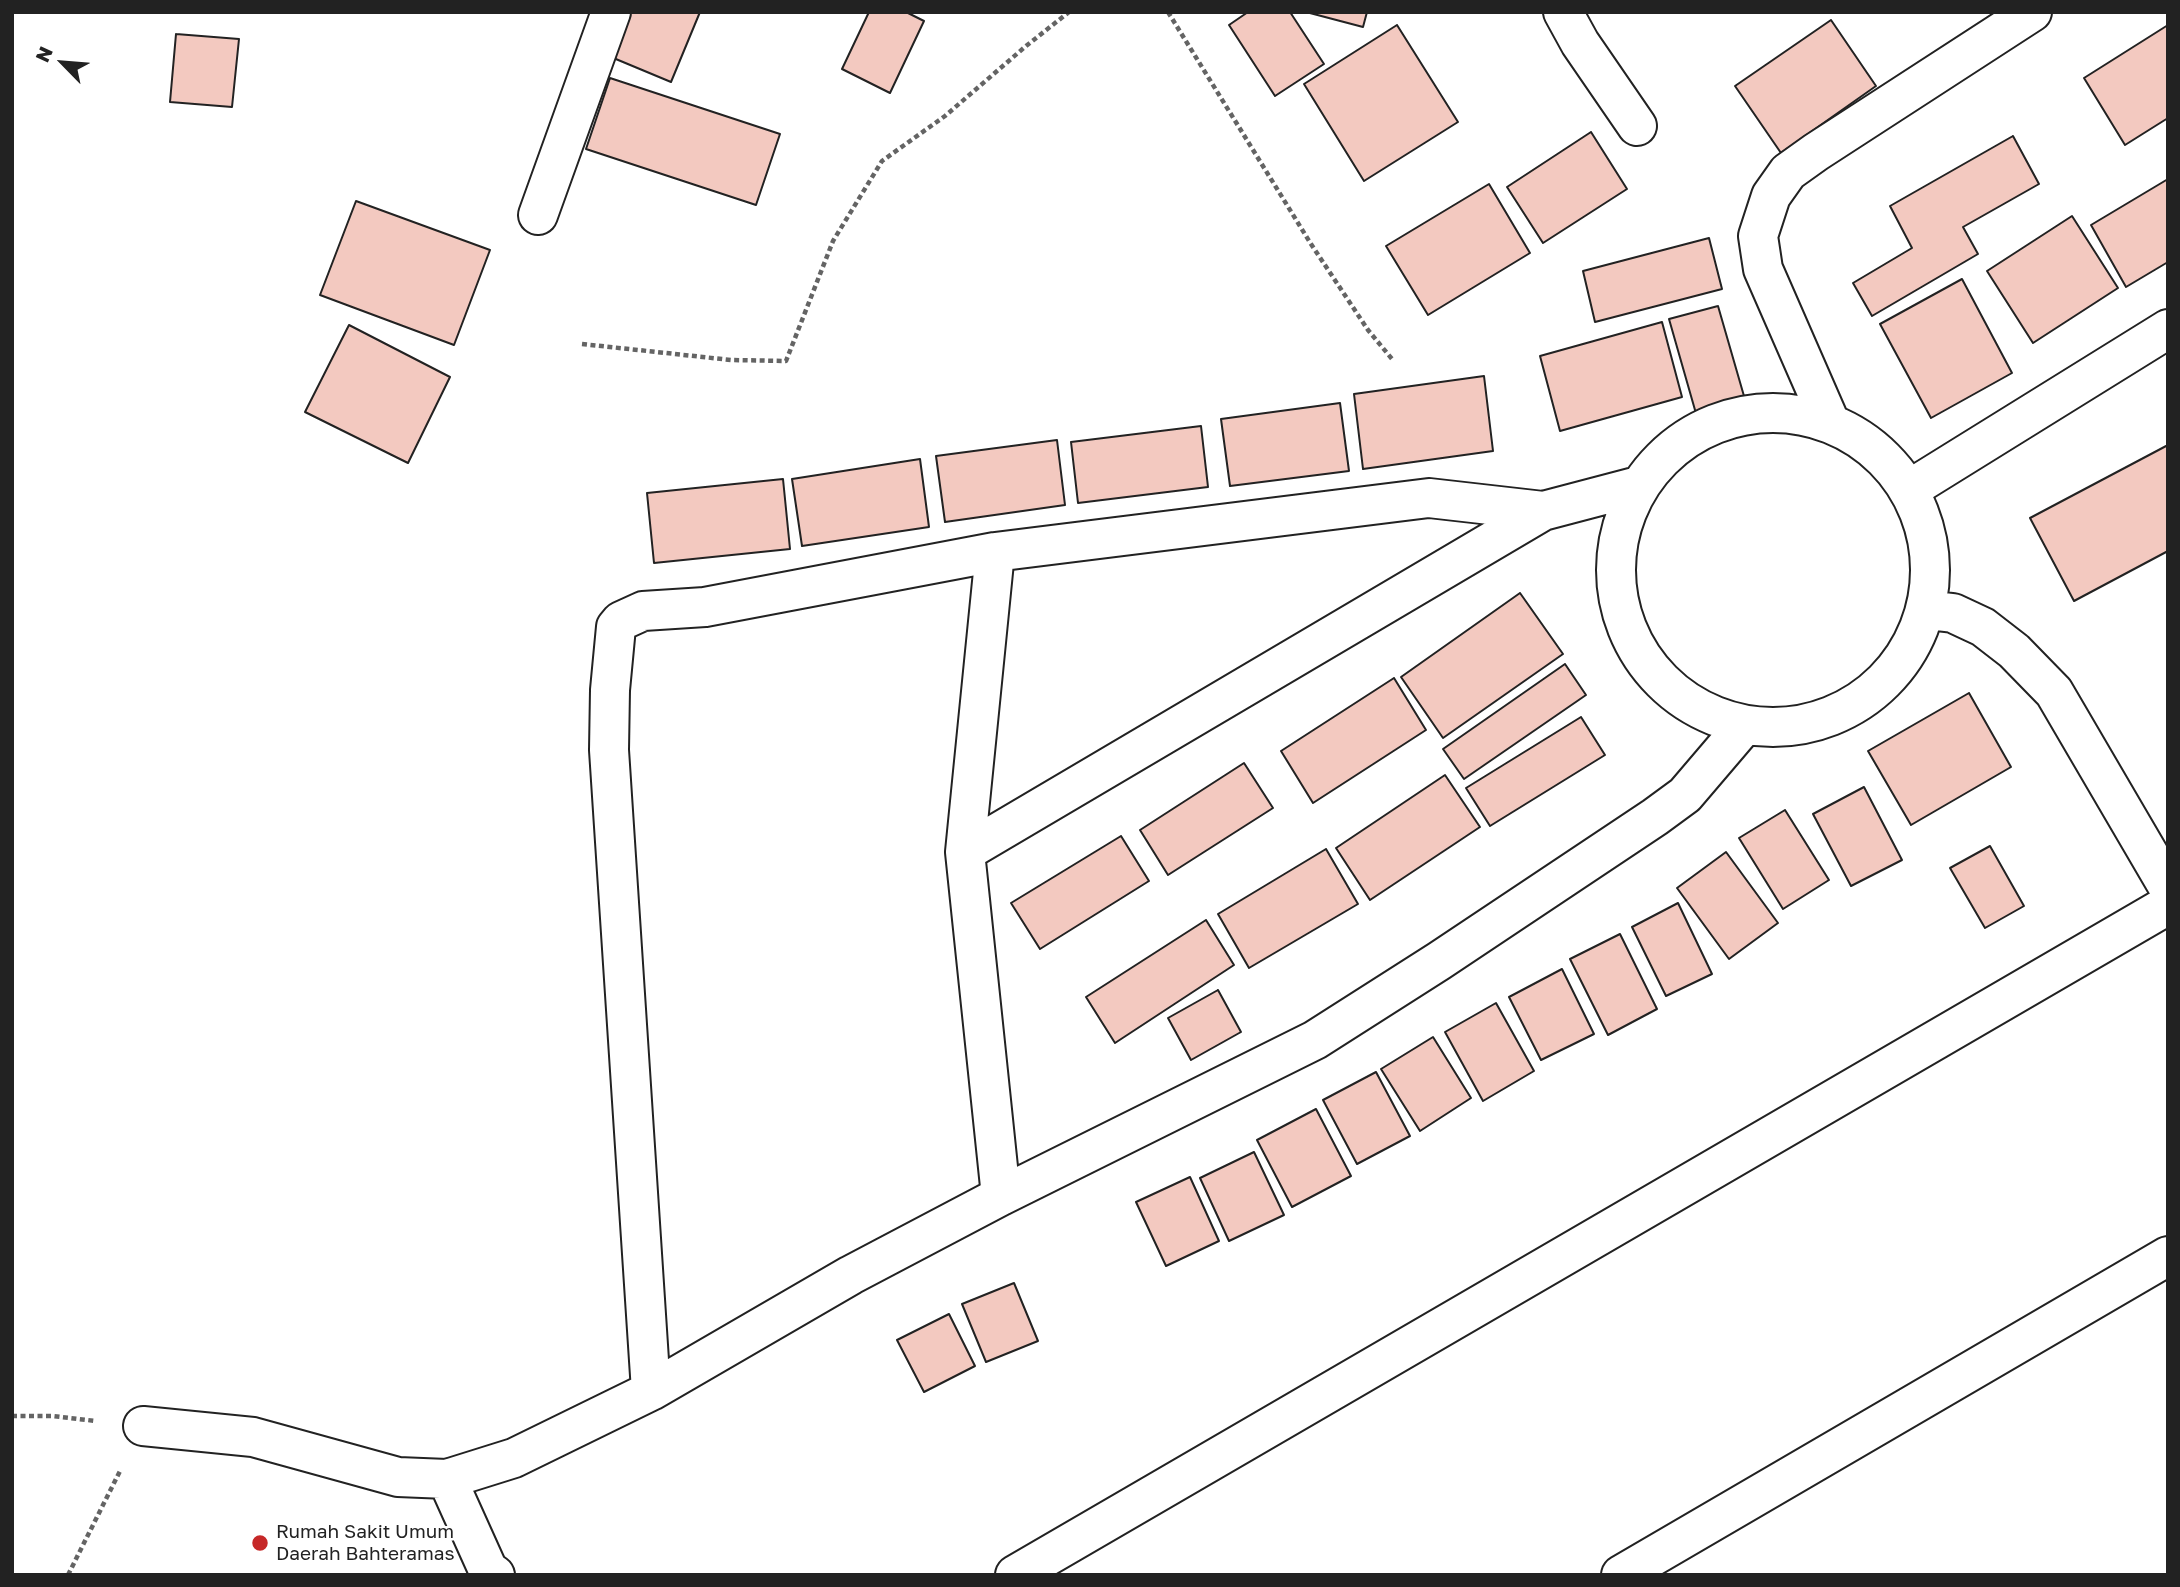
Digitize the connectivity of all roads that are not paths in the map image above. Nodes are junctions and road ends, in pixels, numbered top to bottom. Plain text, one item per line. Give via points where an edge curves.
1 (611, 12) edge
2 (1563, 12) edge
3 (2032, 12) edge
4 (1637, 126) dead end
5 (538, 215) dead end
6 (2168, 329) edge
7 (1829, 421) junction
8 (1638, 485) junction
9 (1910, 489) junction
10 (1543, 511) junction
11 (995, 551) junction
12 (1927, 610) junction
13 (1743, 727) junction
14 (965, 852) junction
15 (2168, 887) edge
16 (2168, 905) edge
17 (1001, 1196) junction
18 (2168, 1256) edge
19 (650, 1391) junction
20 (143, 1426) road end
21 (447, 1479) junction
22 (495, 1575) edge
23 (1015, 1575) edge
24 (1621, 1575) edge

1 - 5 street
2 - 4 street
3 - 7 street via 1816,152 1788,172 1770,196 1758,236 1763,269
6 - 9 street
7 - 8 street via 1758,411 1689,435
7 - 9 street via 1875,447
8 - 10 street
8 - 13 street via 1614,559 1627,635 1673,695
9 - 12 street via 1930,547
10 - 11 street via 1429,498
10 - 14 street
11 - 14 street
11 - 19 street via 705,607 643,611 626,617 616,627 609,750
12 - 13 street via 1889,679 1822,722
12 - 15 street via 1953,613 1983,627 2014,650 2054,692
13 - 17 street via 1685,795 1655,817 1315,1040
14 - 17 street
16 - 23 street
17 - 19 street via 851,1275
18 - 24 street
19 - 21 street via 514,1458
20 - 21 street via 253,1437 398,1477
21 - 22 street via 488,1570

